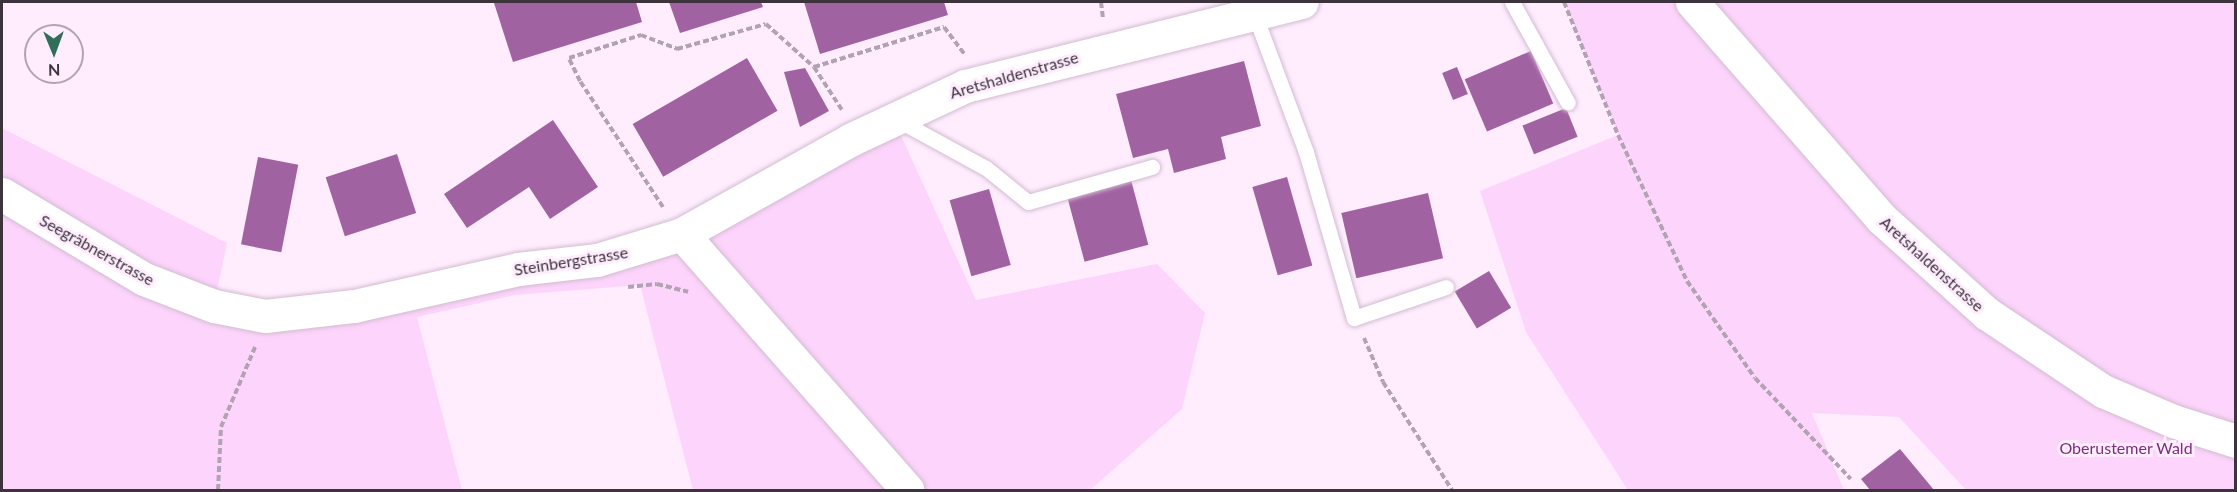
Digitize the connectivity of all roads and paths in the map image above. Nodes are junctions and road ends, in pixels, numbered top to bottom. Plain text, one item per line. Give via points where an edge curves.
1 (1302, 2) edge
2 (1512, 2) edge
3 (1564, 2) edge
4 (1692, 2) edge
5 (1254, 14) junction
6 (814, 68) junction
7 (985, 80) junction
8 (1568, 103) dead end
9 (893, 118) junction
10 (860, 135) junction
11 (1152, 167) dead end
12 (2, 194) edge
13 (660, 203) dead end
14 (682, 234) junction
15 (1446, 287) dead end
16 (618, 289) dead end
17 (696, 296) dead end
18 (1354, 318) junction
19 (256, 332) junction
20 (2235, 441) edge
21 (1851, 479) dead end
22 (218, 490) edge
23 (908, 490) edge
24 (1452, 490) edge

1 - 5 street, Aretshaldenstrasse
2 - 8 lane
3 - 21 path via 1627,156 1687,281 1755,378
4 - 20 street, Aretshaldenstrasse via 1881,218 1986,313 2103,391 2173,421
5 - 7 street, Aretshaldenstrasse
5 - 18 lane via 1306,152
6 - 7 path via 944,27
6 - 10 path
6 - 13 path via 766,24 677,49 641,35 569,58
7 - 9 street, Aretshaldenstrasse
9 - 10 street, Aretshaldenstrasse
9 - 11 lane via 986,168 1028,201
10 - 14 street, Aretshaldenstrasse
12 - 19 street, Seegräbnerstrasse via 144,279 214,306
14 - 19 street, Steinbergstrasse via 597,260 518,269 342,308
14 - 23 street
15 - 18 lane
16 - 17 path via 657,284
18 - 24 path via 1383,382
19 - 22 path via 221,427

